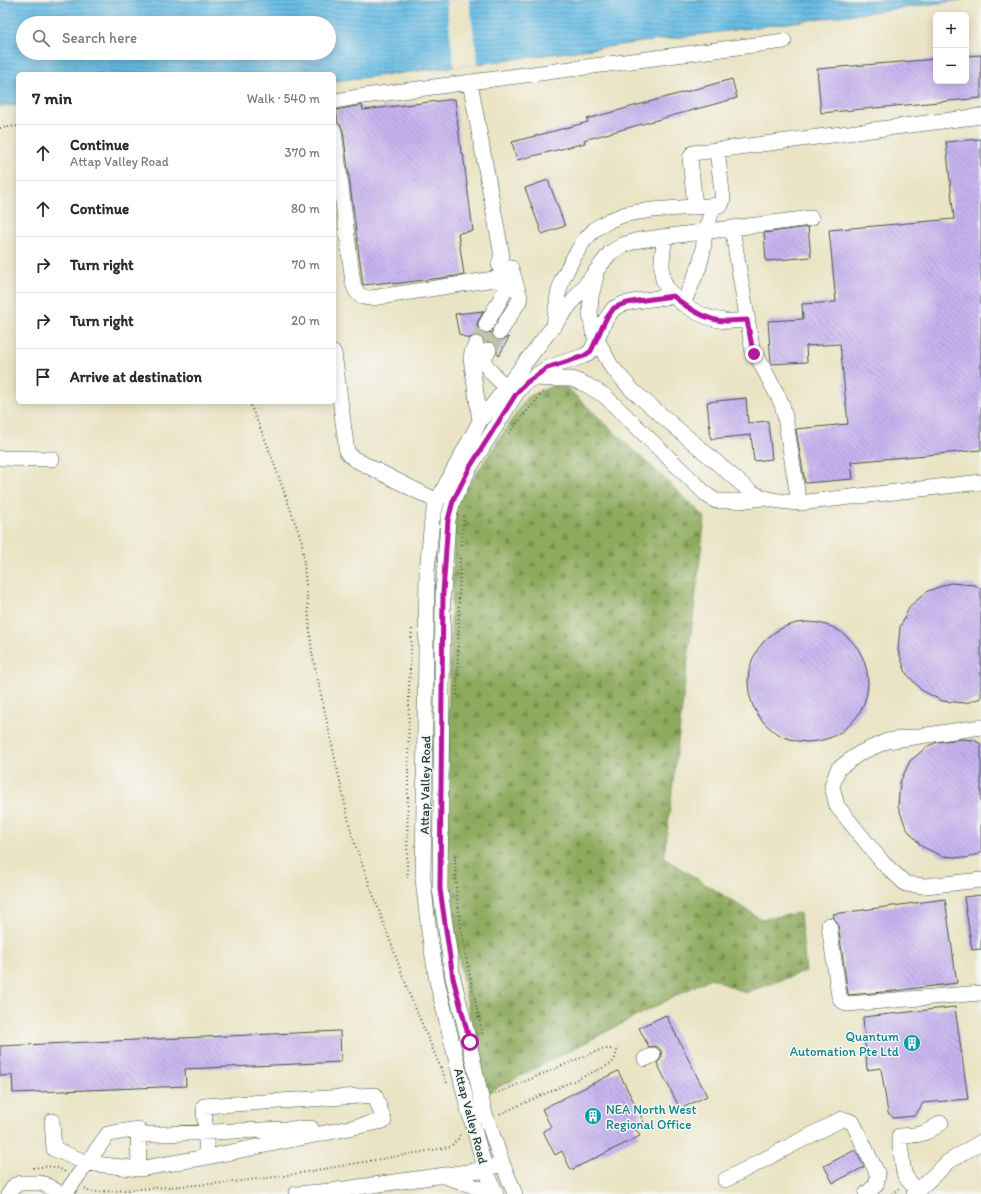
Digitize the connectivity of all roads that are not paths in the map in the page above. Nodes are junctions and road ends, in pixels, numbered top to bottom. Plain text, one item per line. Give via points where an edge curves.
1 (784, 41) dead end
2 (470, 82) junction
3 (336, 101) edge
4 (981, 116) edge
5 (336, 147) edge
6 (717, 150) junction
7 (714, 206) junction
8 (696, 207) junction
9 (811, 218) dead end
10 (732, 228) junction
11 (706, 231) junction
12 (665, 236) junction
13 (597, 272) junction
14 (508, 277) junction
15 (678, 300) junction
16 (747, 320) junction
17 (554, 326) junction
18 (493, 329) tunnel mouth
19 (597, 340) junction
20 (336, 368) edge
21 (535, 378) junction
22 (511, 391) junction
23 (480, 421) junction
24 (0, 458) edge
25 (52, 460) dead end
26 (981, 482) edge
27 (762, 498) junction
28 (437, 501) junction
29 (799, 503) junction
30 (981, 727) edge
31 (981, 880) edge
32 (829, 925) dead end
33 (453, 978) junction
34 (437, 981) junction
35 (981, 993) edge
36 (491, 1110) junction
37 (465, 1120) junction
38 (52, 1121) dead end
39 (941, 1123) dead end
40 (353, 1127) junction
41 (206, 1132) junction
42 (138, 1135) junction
43 (981, 1142) edge
44 (207, 1157) junction
45 (87, 1163) junction
46 (503, 1165) junction
47 (139, 1168) junction
48 (485, 1168) junction
49 (442, 1175) junction
50 (725, 1180) dead end
51 (330, 1192) edge
52 (916, 1192) edge
53 (9, 1194) edge
54 (61, 1194) edge
55 (65, 1194) edge
56 (296, 1194) edge
57 (489, 1194) edge
58 (496, 1194) edge
59 (515, 1194) edge
60 (866, 1194) edge

1 - 2 street
2 - 3 street
2 - 14 street via 502,256 499,264
4 - 6 street
5 - 14 street via 353,282 358,295 372,298
6 - 7 street via 723,200 721,205
6 - 8 street via 690,155
7 - 8 street
7 - 11 street
8 - 17 street via 626,214 595,229 582,242 562,280
9 - 10 street
10 - 11 street
10 - 16 street
11 - 12 street
11 - 15 street via 699,267
12 - 13 street via 623,244 610,253
12 - 15 street via 663,280
13 - 17 street
13 - 19 street via 590,313
14 - 18 street
15 - 16 street via 712,319 726,322
15 - 19 street via 637,301 614,308
16 - 29 street via 753,352 784,411
17 - 22 street
19 - 21 street via 591,351 584,356 547,368
19 - 27 street via 611,366 632,390 751,492
20 - 28 street via 349,455
21 - 22 street
21 - 27 street via 572,379 605,396 716,501
22 - 23 street, Attap Valley Road
22 - 23 street via 485,365 482,347 472,352
22 - 33 street, Attap Valley Road via 453,501 448,520 443,593 440,889
23 - 28 street, Attap Valley Road
24 - 25 street
26 - 29 street
27 - 29 street
28 - 34 street, Attap Valley Road via 432,520 427,572 424,879
30 - 31 street via 888,741 860,753 838,769 832,786 837,806 884,863 906,884 925,886
32 - 35 street via 839,996 847,1004
33 - 34 street
33 - 36 street, Attap Valley Road
34 - 37 street, Attap Valley Road
36 - 37 street
36 - 46 street, Attap Valley Road
37 - 48 street, Attap Valley Road
38 - 45 street via 54,1149
39 - 52 street via 918,1136 899,1136 905,1176
40 - 41 street
40 - 41 street via 384,1121 375,1095 204,1106
40 - 44 street
41 - 42 street
41 - 44 street
42 - 45 street via 138,1129 108,1134
42 - 47 street
43 - 52 street via 948,1162
44 - 47 street
45 - 47 street
45 - 55 street
46 - 48 street
46 - 59 street, Attap Valley Road
48 - 49 street
48 - 58 street, Attap Valley Road
49 - 51 street
49 - 57 street
50 - 60 street via 842,1119 853,1123 878,1175 876,1185
51 - 56 street
53 - 54 street via 15,1185 21,1183 44,1184

